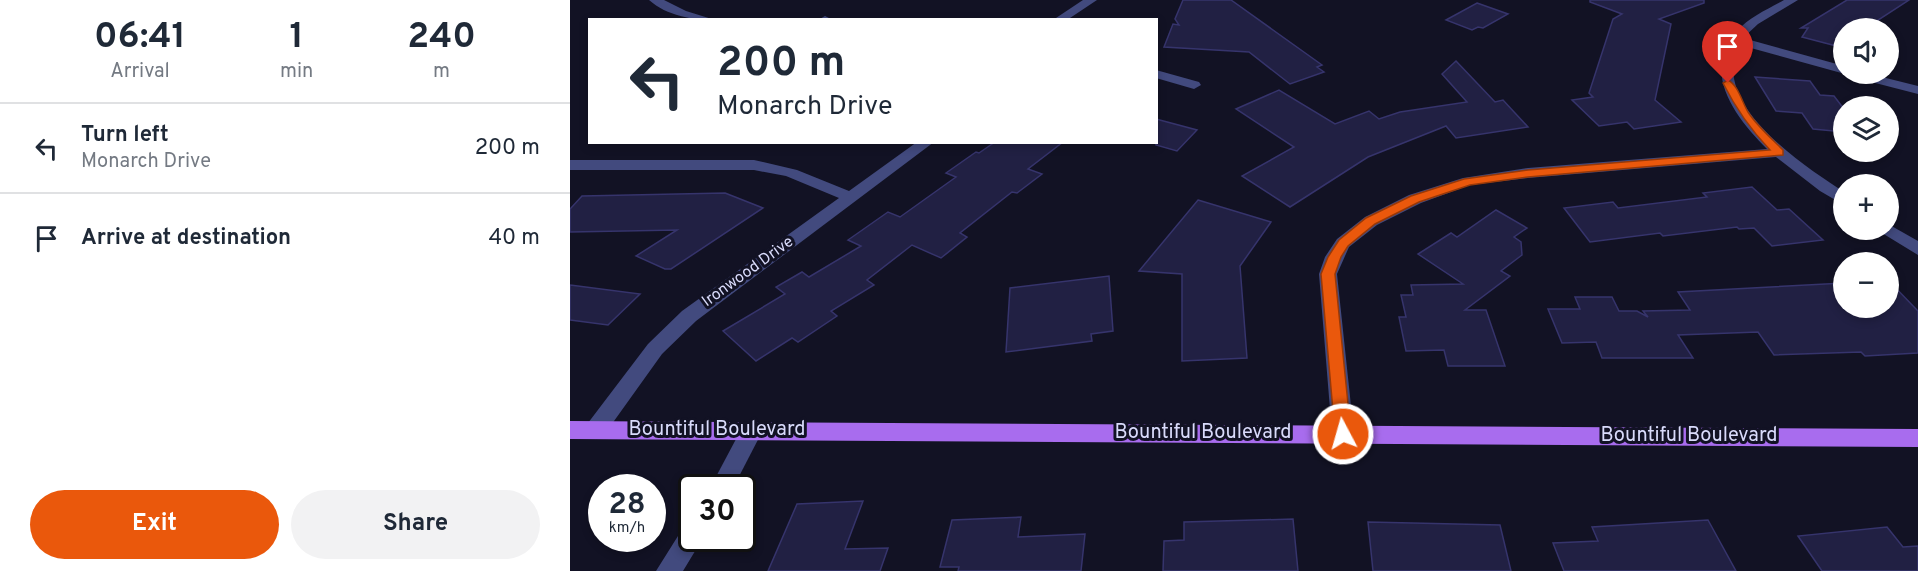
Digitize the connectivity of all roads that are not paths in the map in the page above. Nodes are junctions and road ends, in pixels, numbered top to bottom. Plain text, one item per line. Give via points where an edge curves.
1 (655, 0) edge
2 (1090, 0) edge
3 (1792, 0) edge
4 (702, 18) edge
5 (1061, 18) edge
6 (1736, 40) junction
7 (1833, 67) edge
8 (1158, 75) edge
9 (1895, 84) edge
10 (1194, 85) dead end
11 (1918, 90) edge
12 (924, 144) edge
13 (1779, 152) junction
14 (570, 165) edge
15 (1833, 192) edge
16 (850, 198) junction
17 (1899, 236) edge
18 (1918, 249) edge
19 (596, 429) junction
20 (570, 430) edge
21 (752, 430) junction
22 (1343, 434) junction
23 (1918, 438) edge
24 (728, 474) edge
25 (681, 552) edge
26 (668, 571) edge

1 - 4 street
2 - 5 street
3 - 6 street via 1751,25
6 - 7 street
6 - 13 street via 1727,56 1726,68 1734,98
8 - 10 street
9 - 11 street
12 - 16 street, Ironwood Drive
13 - 15 street
13 - 22 street via 1478,180 1441,189 1371,221 1343,243 1328,274
14 - 16 street via 762,165 805,177
16 - 19 street, Ironwood Drive via 689,316 655,349
17 - 18 street
19 - 20 main road, Bountiful Boulevard
19 - 21 main road, Bountiful Boulevard
21 - 22 main road, Bountiful Boulevard
21 - 24 street
22 - 23 main road, Bountiful Boulevard
25 - 26 street

